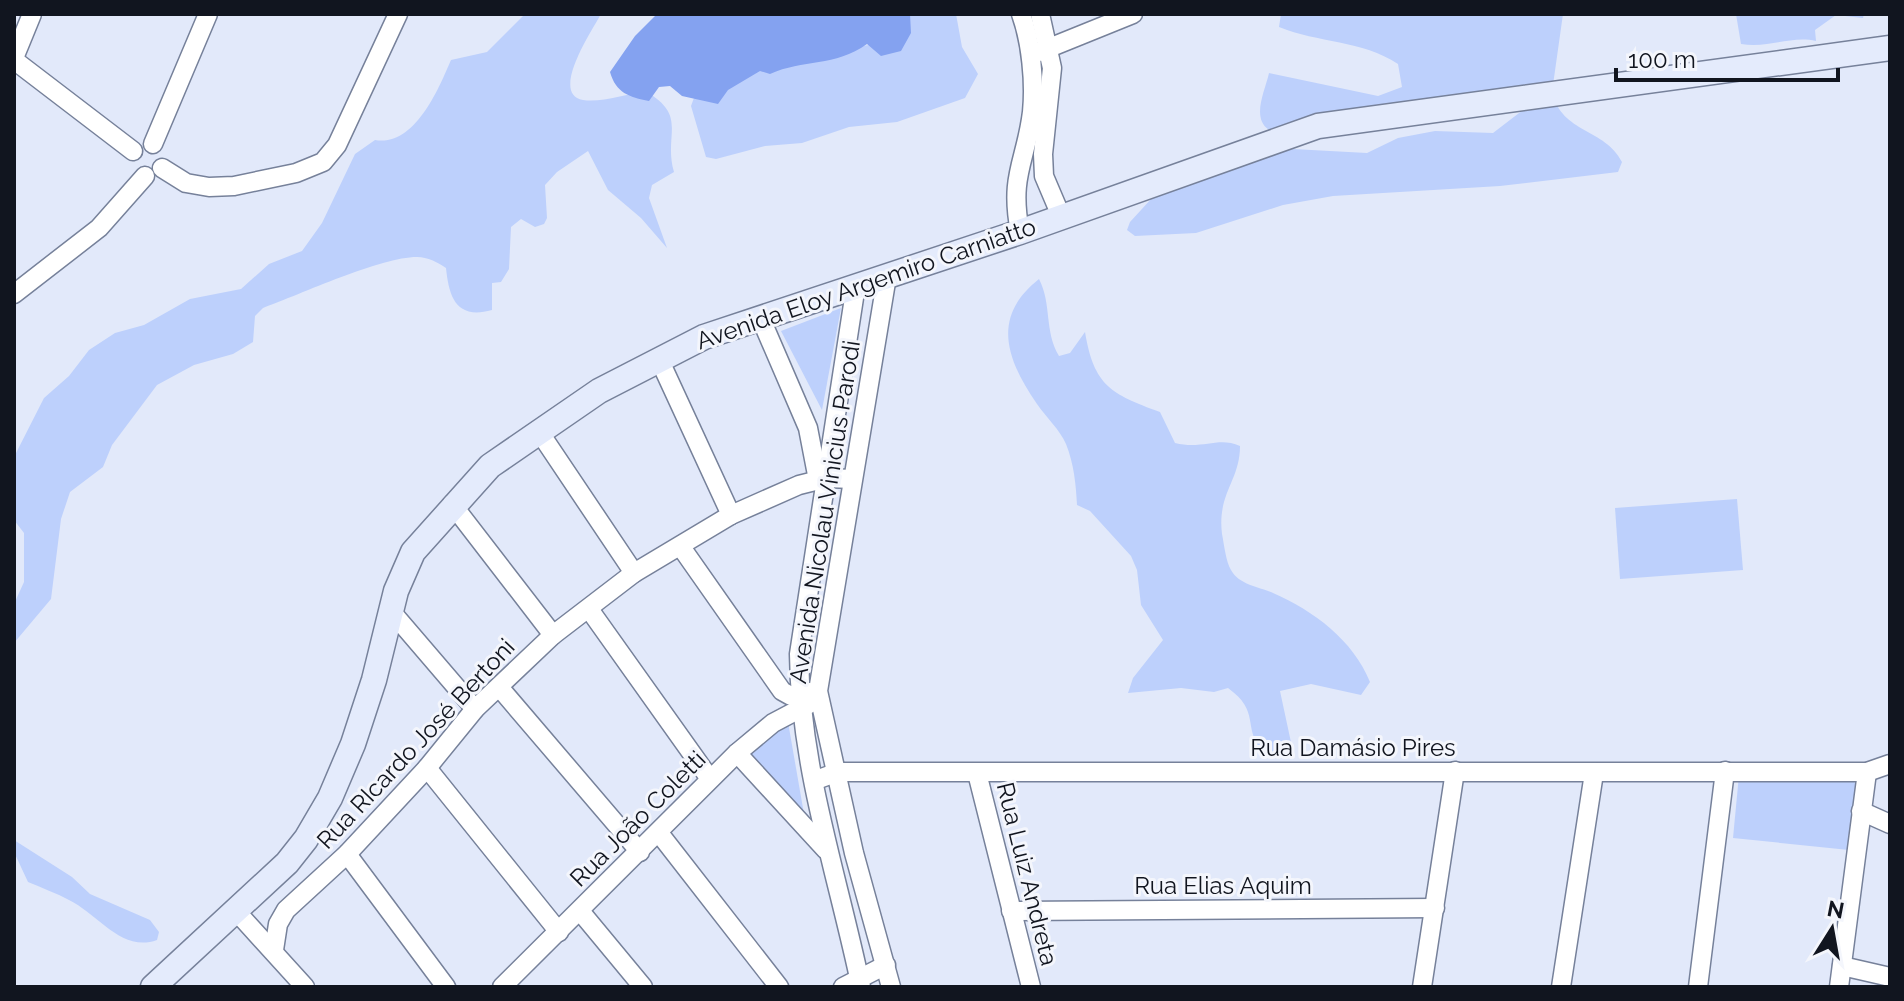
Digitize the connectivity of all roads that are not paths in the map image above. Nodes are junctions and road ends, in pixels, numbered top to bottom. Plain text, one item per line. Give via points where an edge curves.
1 (32, 14) edge
2 (208, 14) edge
3 (398, 14) edge
4 (1021, 14) edge
5 (1040, 14) edge
6 (1133, 14) edge
7 (1050, 48) junction
8 (1890, 48) edge
9 (1029, 55) junction
10 (14, 59) edge
11 (153, 144) junction
12 (133, 151) junction
13 (162, 168) junction
14 (145, 176) junction
15 (1061, 216) junction
16 (1020, 232) junction
17 (887, 276) junction
18 (856, 285) junction
19 (14, 294) edge
20 (761, 319) junction
21 (659, 359) junction
22 (538, 430) junction
23 (823, 479) junction
24 (852, 479) junction
25 (452, 504) junction
26 (731, 515) junction
27 (681, 547) junction
28 (634, 573) junction
29 (589, 609) junction
30 (391, 611) junction
31 (553, 635) junction
32 (499, 687) junction
33 (809, 698) junction
34 (475, 709) junction
35 (737, 753) junction
36 (1890, 764) edge
37 (427, 768) junction
38 (1455, 771) junction
39 (1725, 771) junction
40 (838, 772) junction
41 (1867, 772) junction
42 (977, 773) junction
43 (1594, 773) junction
44 (710, 779) junction
45 (816, 780) junction
46 (1861, 811) junction
47 (1890, 824) edge
48 (659, 833) junction
49 (826, 850) junction
50 (640, 852) junction
51 (347, 854) junction
52 (1435, 908) junction
53 (236, 911) junction
54 (580, 911) junction
55 (1011, 911) junction
56 (559, 932) junction
57 (274, 950) junction
58 (886, 965) junction
59 (1842, 966) junction
60 (1890, 977) edge
61 (166, 983) edge
62 (855, 984) edge
63 (305, 987) edge
64 (446, 987) edge
65 (502, 987) edge
66 (643, 987) edge
67 (779, 987) edge
68 (891, 987) edge
69 (1031, 987) edge
70 (1422, 987) edge
71 (1561, 987) edge
72 (1698, 987) edge
73 (1839, 987) edge

1 - 10 street
2 - 11 street
3 - 13 street via 337,145 323,162 296,173 209,187 186,183
4 - 9 street
5 - 7 street
6 - 7 street
7 - 9 street
7 - 15 street via 1052,92 1044,176
8 - 15 street, Avenida Eloy Argemiro Carniatto via 1318,126
9 - 16 street via 1032,113 1014,184
10 - 12 street
11 - 12 street
11 - 13 street via 164,155
12 - 14 street via 133,167
13 - 14 street
14 - 19 street via 99,228
15 - 16 street, Avenida Eloy Argemiro Carniatto
16 - 17 street, Avenida Eloy Argemiro Carniatto
17 - 18 street, Avenida Eloy Argemiro Carniatto
17 - 24 street, Avenida Nicolau Vinicius Parodi
18 - 20 street, Avenida Eloy Argemiro Carniatto
18 - 23 street, Avenida Nicolau Vinicius Parodi
20 - 21 street, Avenida Eloy Argemiro Carniatto via 704,337
20 - 23 street via 808,428
21 - 22 street, Avenida Eloy Argemiro Carniatto
21 - 26 street
22 - 25 street, Avenida Eloy Argemiro Carniatto via 490,466
22 - 28 street
23 - 24 street
23 - 26 street, Rua RIcardo José Bertoni
23 - 33 street, Avenida Nicolau Vinicius Parodi via 799,654
24 - 33 street, Avenida Nicolau Vinicius Parodi
25 - 30 street, Avenida Eloy Argemiro Carniatto via 413,552
25 - 31 street
26 - 27 street, Rua RIcardo José Bertoni
27 - 28 street, Rua RIcardo José Bertoni
27 - 33 street via 782,691
28 - 29 street, Rua RIcardo José Bertoni
29 - 31 street, Rua RIcardo José Bertoni
29 - 44 street
30 - 34 street
30 - 53 street, Avenida Eloy Argemiro Carniatto via 366,705 330,798 287,863
31 - 32 street, Rua RIcardo José Bertoni
32 - 34 street, Rua RIcardo José Bertoni
32 - 50 street
33 - 35 street, Rua João Coletti
33 - 40 street, Avenida Nicolau Vinicius Parodi
33 - 45 street, Avenida Nicolau Vinicius Parodi
34 - 37 street, Rua RIcardo José Bertoni
35 - 44 street, Rua João Coletti
35 - 49 street
36 - 41 street, Rua Damásio Pires
37 - 51 street, Rua RIcardo José Bertoni
37 - 56 street
38 - 42 street, Rua Damásio Pires
38 - 43 street, Rua Damásio Pires
38 - 52 street
39 - 41 street, Rua Damásio Pires
39 - 43 street, Rua Damásio Pires
39 - 72 street
40 - 42 street, Rua Damásio Pires
40 - 45 street, Rua Damásio Pires
40 - 58 street, Avenida Nicolau Vinicius Parodi via 854,853
41 - 46 street
42 - 55 street, Rua Luiz Andreta
43 - 71 street
44 - 48 street, Rua João Coletti
45 - 49 street, Avenida Nicolau Vinicius Parodi
46 - 47 street
46 - 59 street
48 - 50 street, Rua João Coletti
48 - 67 street
49 - 62 street, Avenida Nicolau Vinicius Parodi
50 - 54 street, Rua João Coletti
51 - 57 street, Rua RIcardo José Bertoni via 286,910
51 - 64 street
52 - 55 street, Rua Elias Aquim
52 - 70 street
53 - 57 street
53 - 61 street, Avenida Eloy Argemiro Carniatto
54 - 56 street, Rua João Coletti
54 - 66 street
55 - 69 street, Rua Luiz Andreta
56 - 65 street, Rua João Coletti
57 - 63 street
58 - 62 street
58 - 68 street, Avenida Nicolau Vinicius Parodi
59 - 60 street
59 - 73 street

